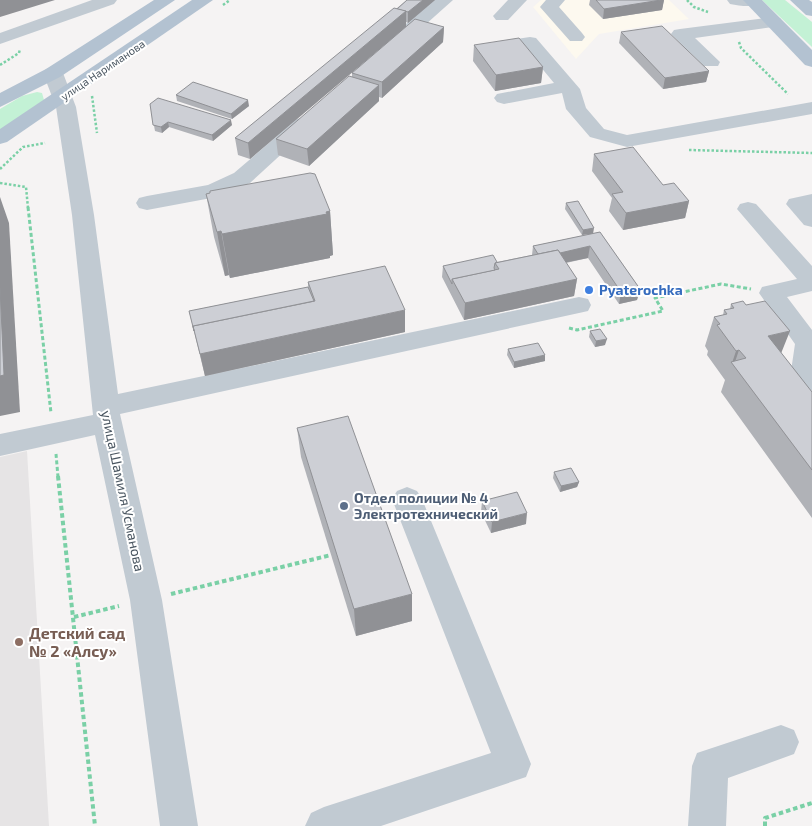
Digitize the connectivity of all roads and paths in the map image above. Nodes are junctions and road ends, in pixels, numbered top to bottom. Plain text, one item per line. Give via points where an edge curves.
1 (108, 0) edge
2 (166, 0) edge
3 (204, 0) edge
4 (444, 0) edge
5 (518, 0) edge
6 (556, 0) edge
7 (747, 0) edge
8 (799, 0) edge
9 (812, 11) edge
10 (502, 16) dead end
11 (774, 22) junction
12 (576, 37) dead end
13 (0, 39) edge
14 (738, 40) dead end
15 (510, 45) edge
16 (381, 55) edge
17 (812, 61) edge
18 (711, 62) dead end
19 (53, 73) junction
20 (567, 86) junction
21 (64, 97) junction
22 (504, 98) dead end
23 (0, 101) edge
24 (808, 108) edge
25 (315, 113) edge
26 (0, 138) edge
27 (45, 143) dead end
28 (689, 150) dead end
29 (812, 153) edge
30 (0, 169) edge
31 (0, 183) edge
32 (812, 201) edge
33 (147, 203) dead end
34 (748, 209) dead end
35 (812, 220) edge
36 (812, 282) edge
37 (771, 293) junction
38 (579, 305) dead end
39 (614, 322) dead end
40 (812, 381) edge
41 (106, 414) junction
42 (54, 434) junction
43 (0, 445) edge
44 (407, 499) dead end
45 (331, 555) edge
46 (146, 600) junction
47 (74, 617) junction
48 (782, 742) dead end
49 (812, 803) edge
50 (94, 826) edge
51 (179, 826) edge
52 (324, 826) edge
53 (707, 826) edge
54 (765, 826) edge

1 - 13 street
2 - 19 main road, улица Нариманова
3 - 21 main road, улица Нариманова
4 - 16 street
5 - 10 street
6 - 12 street via 548,7
7 - 11 main road
8 - 9 main road
11 - 17 main road
11 - 18 street via 680,34
14 - 24 path via 741,48
15 - 20 street via 530,42
19 - 21 street, улица Шамиля Усманова
19 - 23 main road, улица Нариманова
20 - 22 street
20 - 24 street via 573,93 576,109 597,134 627,141
21 - 26 main road, улица Нариманова
21 - 41 street, улица Шамиля Усманова via 83,215
25 - 33 street via 242,178 214,191
27 - 30 path via 23,146
28 - 29 path
31 - 42 path via 26,188
32 - 35 street via 797,204
34 - 36 street
36 - 37 street
37 - 39 path via 721,284 655,298 663,311
37 - 40 street via 808,343 804,371
38 - 41 street
41 - 42 street
41 - 46 street, улица Шамиля Усманова
42 - 43 street
42 - 47 path
44 - 52 street via 513,764
45 - 46 path
46 - 47 path
46 - 51 street, улица Шамиля Усманова
47 - 50 path
48 - 53 street via 710,766
49 - 54 path via 765,818

